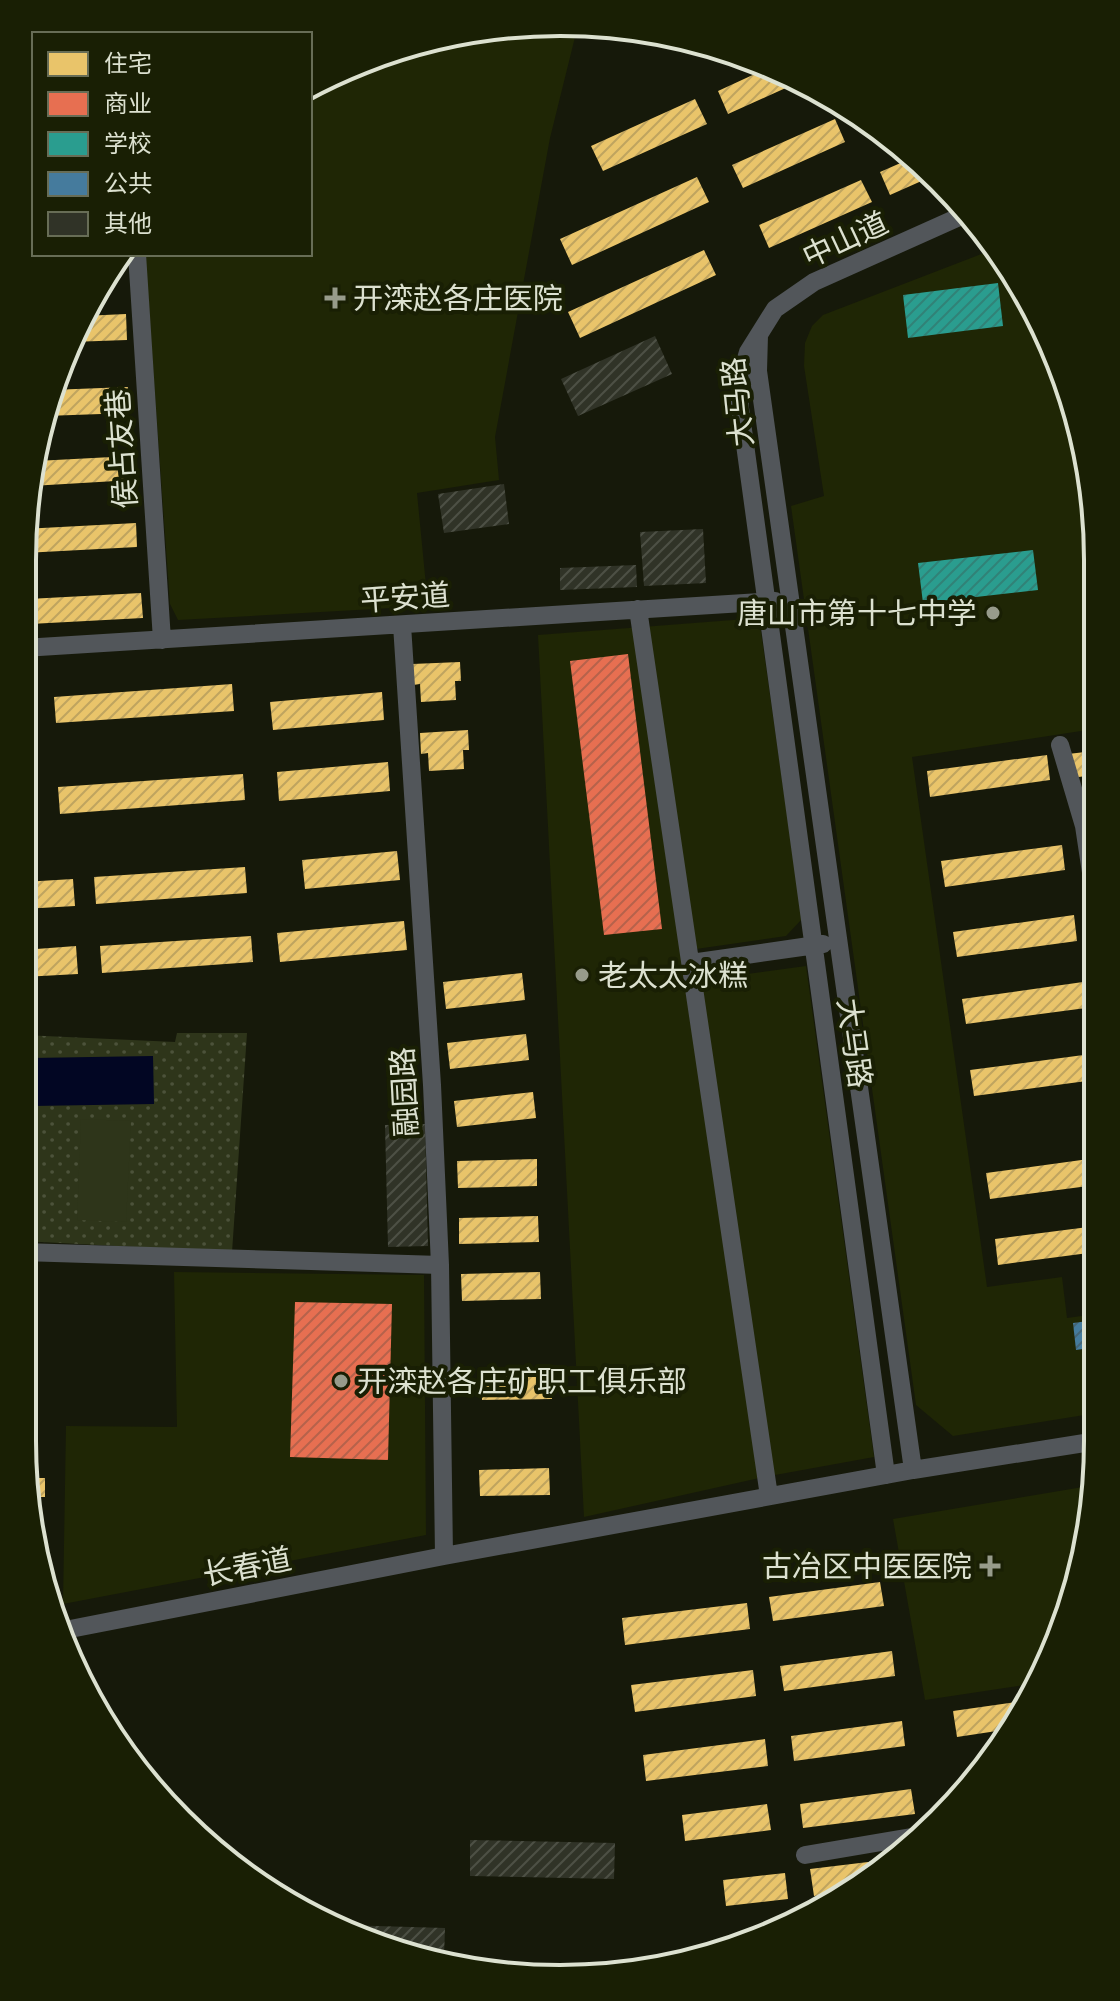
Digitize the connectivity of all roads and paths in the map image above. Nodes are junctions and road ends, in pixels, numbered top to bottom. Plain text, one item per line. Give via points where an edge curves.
1 (957, 218) edge
2 (137, 256) edge
3 (759, 332) junction
4 (766, 600) junction
5 (790, 602) junction
6 (638, 609) junction
7 (402, 625) junction
8 (162, 640) junction
9 (36, 647) edge
10 (1060, 745) dead end
11 (1084, 826) edge
12 (838, 942) junction
13 (813, 945) junction
14 (691, 963) junction
15 (36, 1252) edge
16 (440, 1265) junction
17 (1084, 1443) edge
18 (913, 1470) junction
19 (886, 1475) junction
20 (769, 1496) junction
21 (444, 1556) junction
22 (71, 1629) edge
23 (900, 1839) edge
24 (805, 1855) dead end

1 - 3 street, 中山道 via 814,282 775,309
2 - 8 street, 侯占友巷
3 - 4 street, 大马路 via 740,379 740,408
3 - 5 street, 大马路 via 758,371
4 - 5 street, 平安道
4 - 6 street, 平安道
4 - 13 street, 大马路
5 - 12 street, 大马路
6 - 7 street, 平安道
6 - 14 street
7 - 8 street, 平安道
7 - 16 street, 融园路
8 - 9 street, 平安道
10 - 11 street
12 - 13 street
12 - 18 street, 大马路
13 - 14 street
13 - 19 street, 大马路
14 - 20 street
15 - 16 street
16 - 21 street, 融园路
17 - 18 street, 长春道
18 - 19 street, 长春道
19 - 20 street, 长春道
20 - 21 street, 长春道
21 - 22 street, 长春道
23 - 24 street

